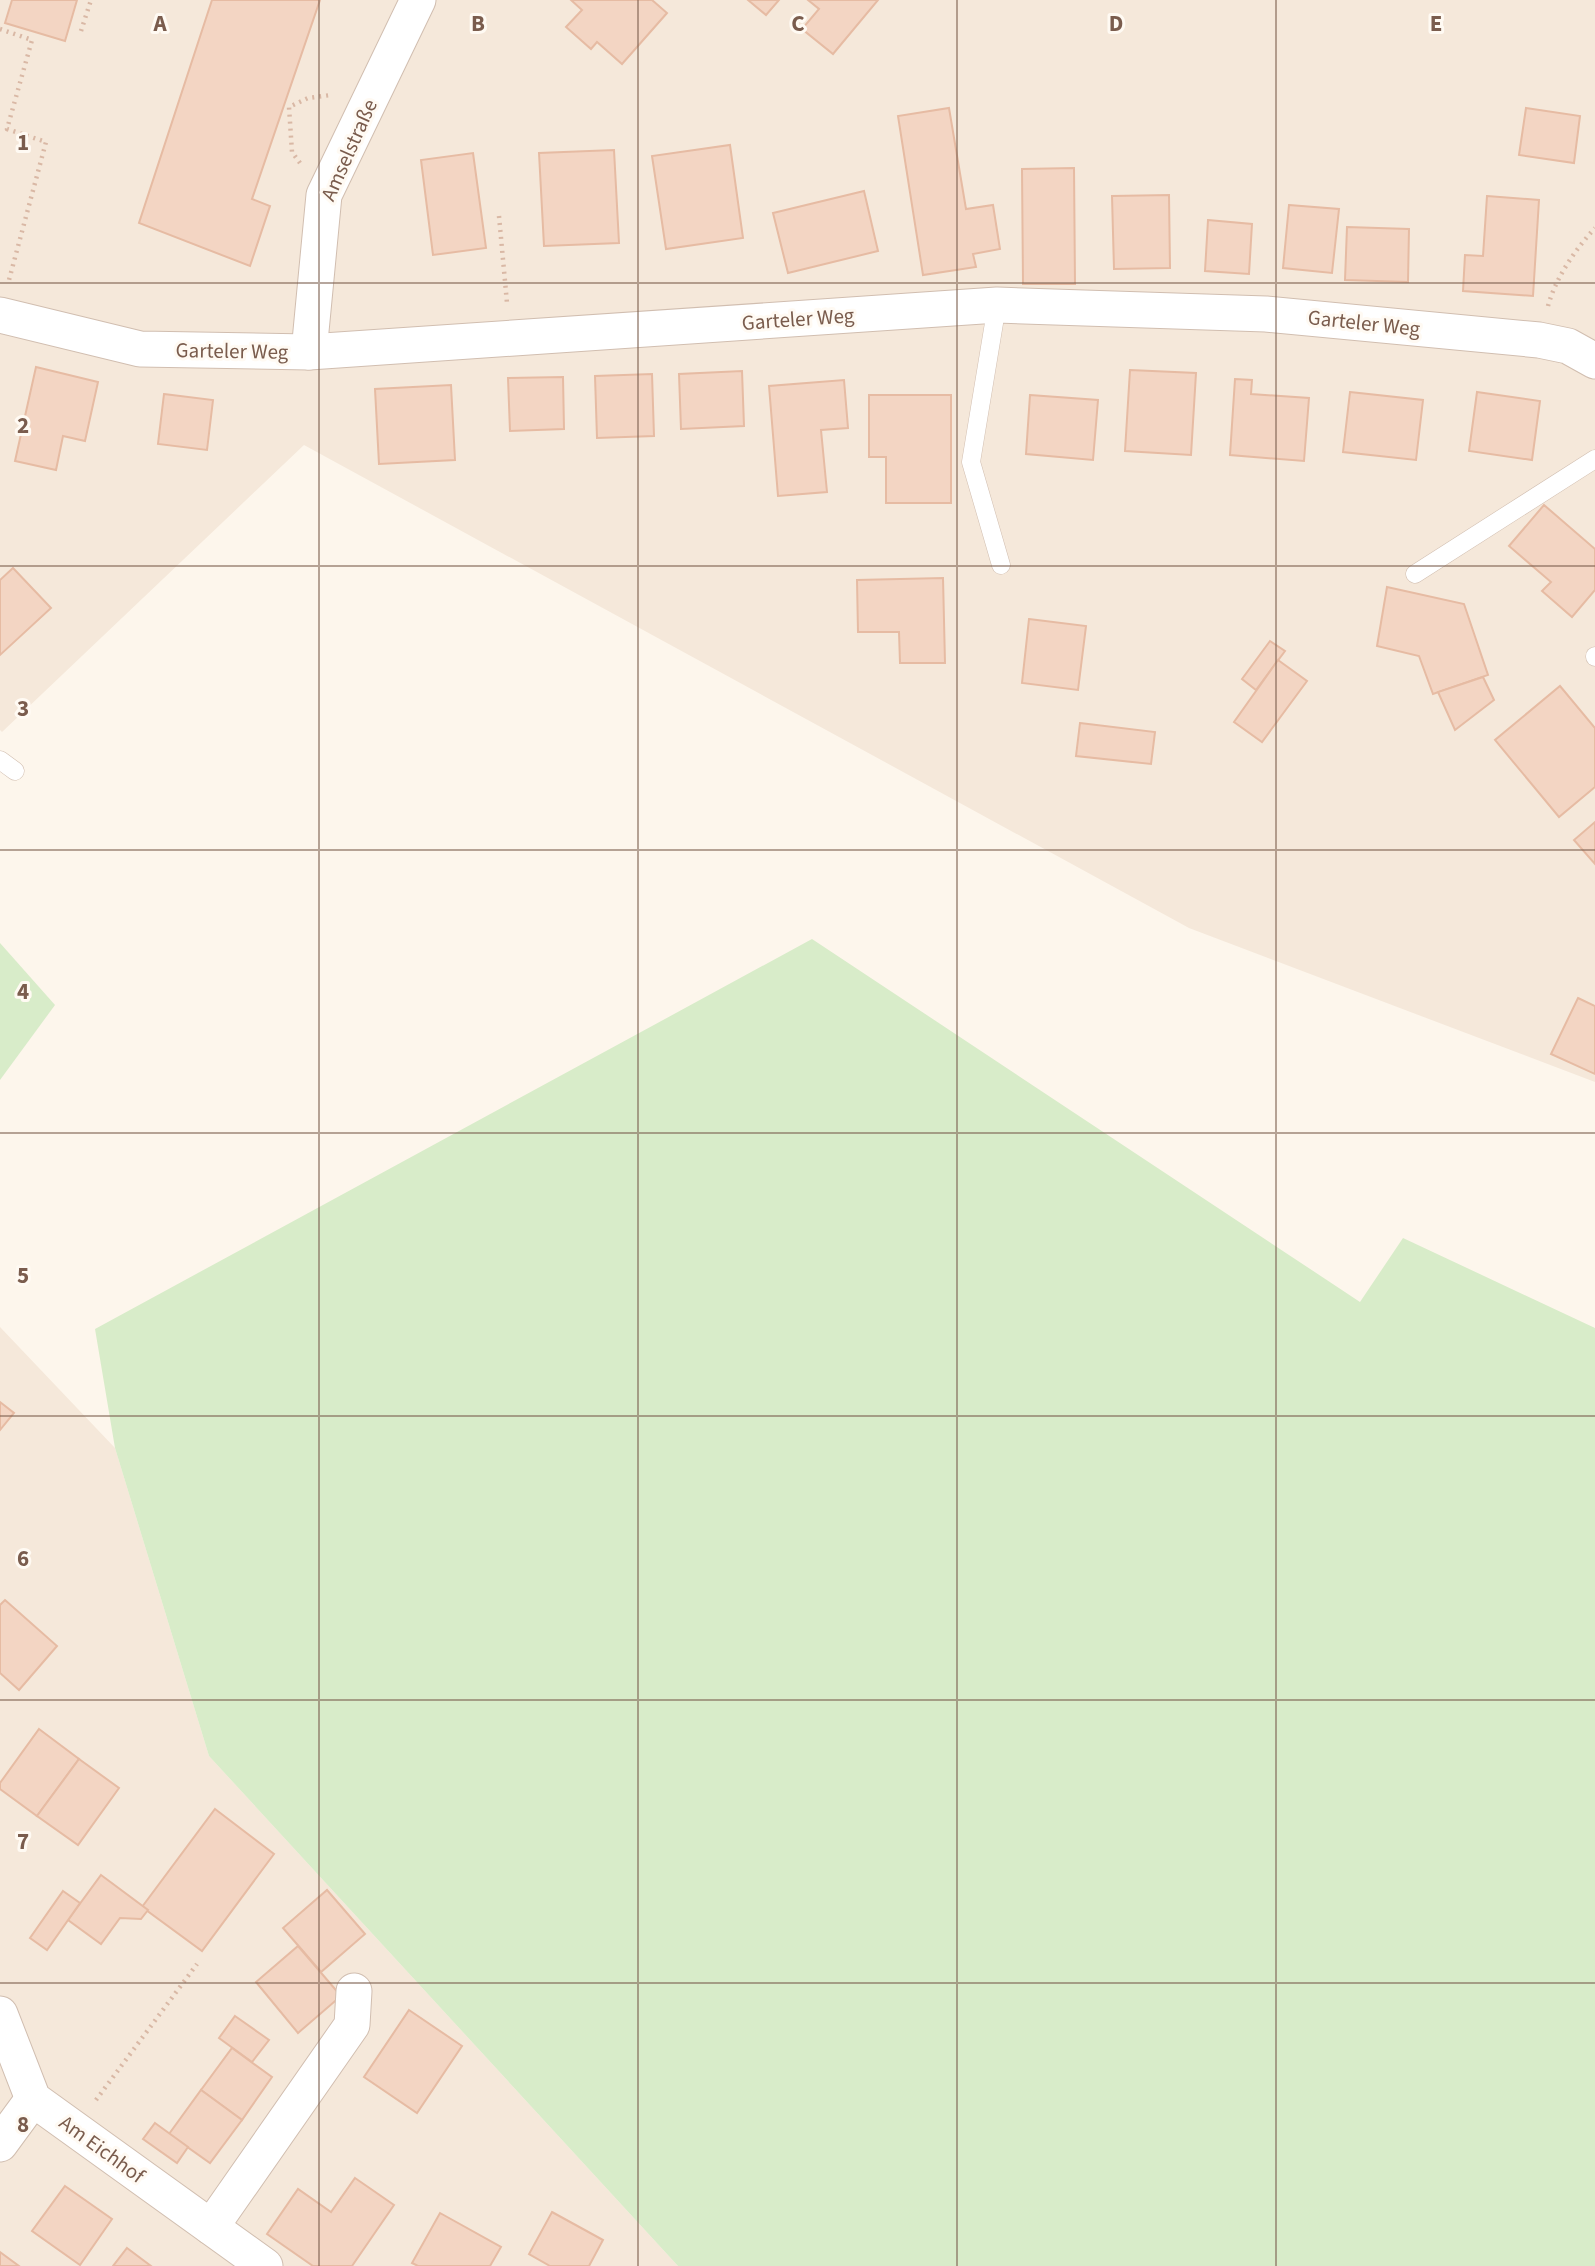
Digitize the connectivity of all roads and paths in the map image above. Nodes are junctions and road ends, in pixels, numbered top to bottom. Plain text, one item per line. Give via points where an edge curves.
1 (91, 0) edge
2 (418, 0) edge
3 (0, 29) edge
4 (81, 32) dead end
5 (499, 216) dead end
6 (1595, 228) edge
7 (4, 301) edge
8 (998, 305) junction
9 (510, 339) junction
10 (1539, 340) junction
11 (309, 352) junction
12 (1595, 361) edge
13 (1595, 459) edge
14 (1001, 565) dead end
15 (1415, 574) dead end
16 (0, 760) edge
17 (15, 771) dead end
18 (197, 1964) dead end
19 (354, 1991) dead end
20 (0, 2014) edge
21 (33, 2099) junction
22 (75, 2129) junction
23 (0, 2144) edge
24 (211, 2227) junction
25 (265, 2266) edge

1 - 4 path
2 - 11 street, Amselstraße via 324,195
3 - 7 path via 32,40 7,129 46,142
5 - 9 path
6 - 10 path via 1551,294
7 - 11 street, Garteler Weg via 141,349
8 - 9 street, Garteler Weg
8 - 10 street, Garteler Weg via 1266,314
8 - 14 lane via 971,462
9 - 11 street, Garteler Weg
10 - 12 street, Garteler Weg via 1568,346
13 - 15 lane
16 - 17 lane
18 - 22 path
19 - 24 street via 352,2025
20 - 21 street
21 - 22 street, Am Eichhof
21 - 23 street
22 - 24 street, Am Eichhof
24 - 25 street, Am Eichhof

